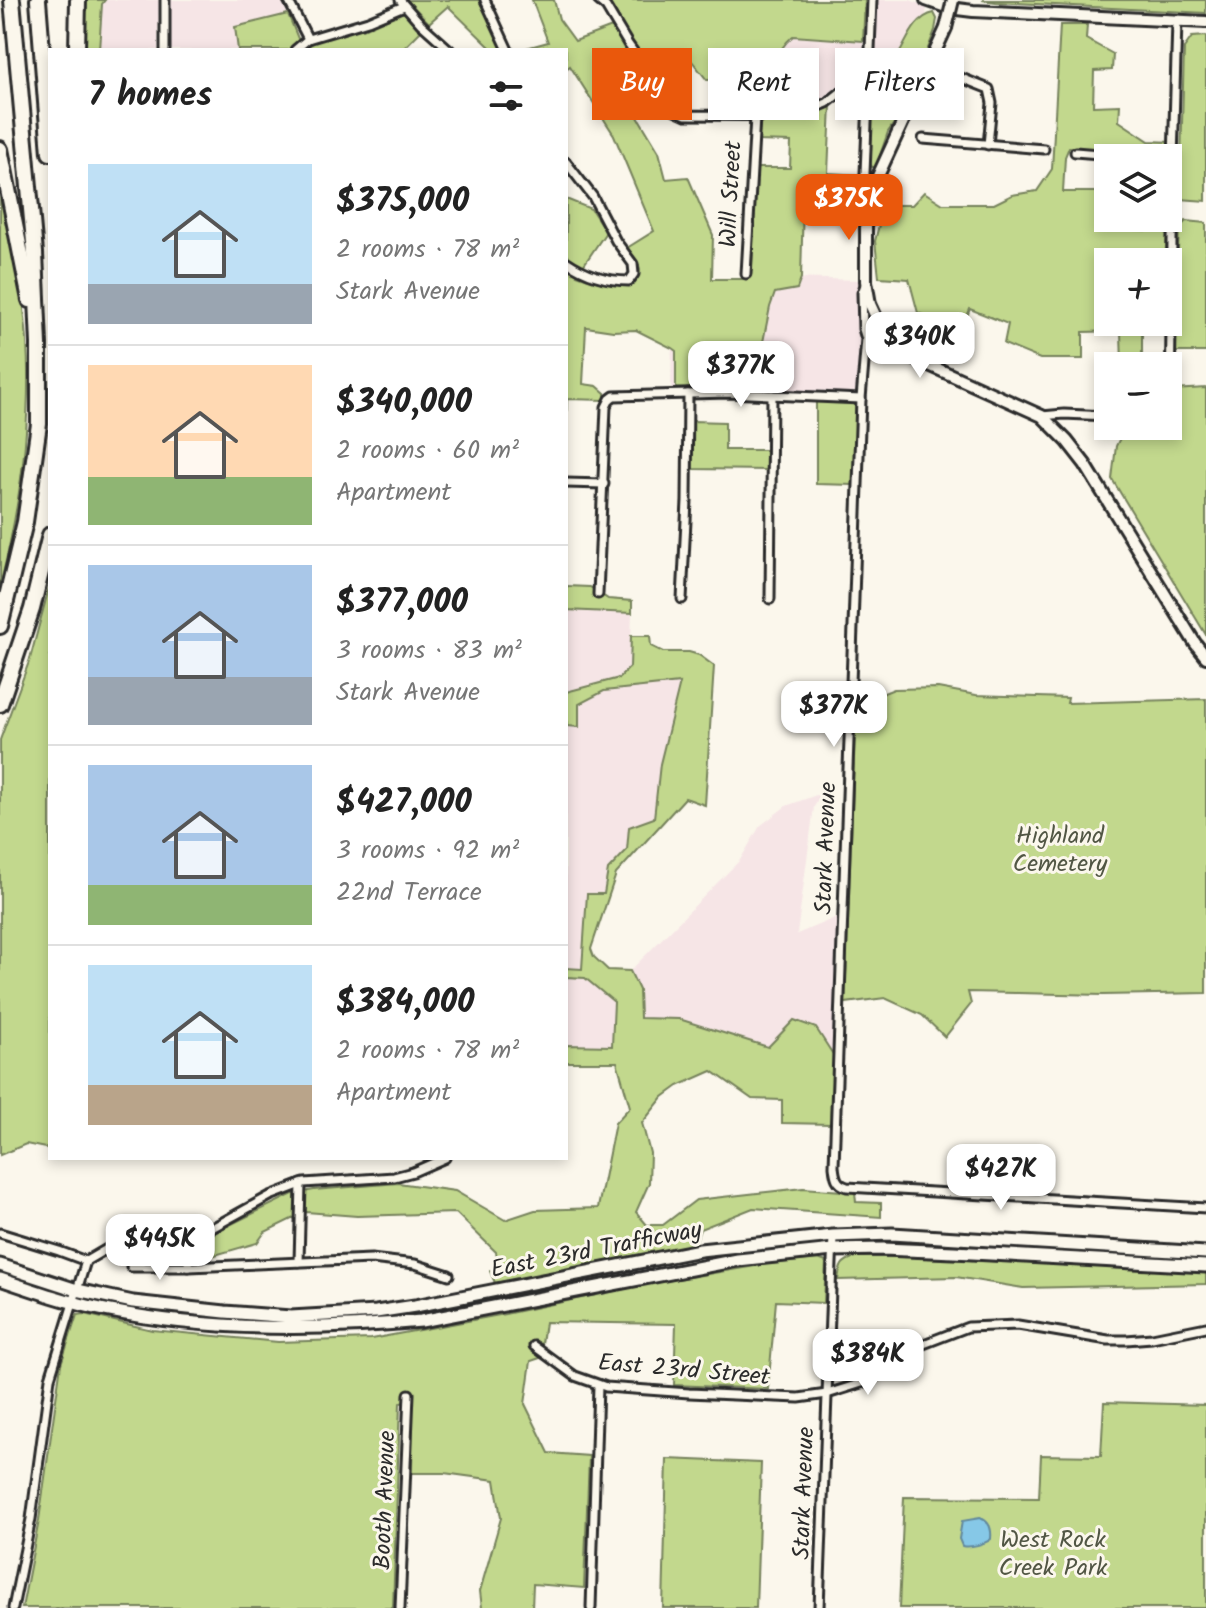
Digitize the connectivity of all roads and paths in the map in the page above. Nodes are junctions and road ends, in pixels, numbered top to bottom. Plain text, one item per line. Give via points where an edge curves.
1 (12, 0) edge
2 (38, 0) edge
3 (78, 0) edge
4 (165, 0) edge
5 (288, 0) edge
6 (485, 0) edge
7 (598, 0) edge
8 (872, 0) edge
9 (926, 0) edge
10 (953, 0) edge
11 (402, 3) edge
12 (1177, 21) junction
13 (1206, 22) edge
14 (308, 39) junction
15 (77, 48) edge
16 (165, 48) edge
17 (297, 48) edge
18 (448, 48) edge
19 (507, 48) edge
20 (871, 48) edge
21 (937, 48) edge
22 (964, 79) edge
23 (708, 116) edge
24 (755, 120) edge
25 (868, 120) edge
26 (904, 120) edge
27 (48, 128) edge
28 (923, 139) dead end
29 (1171, 144) edge
30 (988, 145) junction
31 (0, 149) edge
32 (1044, 149) dead end
33 (1075, 152) dead end
34 (1094, 154) edge
35 (568, 165) edge
36 (866, 202) junction
37 (1170, 232) edge
38 (568, 262) edge
39 (746, 274) dead end
40 (866, 281) junction
41 (881, 328) junction
42 (866, 339) junction
43 (39, 344) junction
44 (1170, 352) edge
45 (688, 394) junction
46 (772, 395) junction
47 (861, 399) junction
48 (1094, 415) edge
49 (1042, 416) junction
50 (568, 483) edge
51 (604, 484) junction
52 (48, 543) edge
53 (598, 594) dead end
54 (682, 599) dead end
55 (770, 599) dead end
56 (0, 626) edge
57 (1206, 657) edge
58 (0, 704) edge
59 (441, 1160) edge
60 (301, 1184) junction
61 (1206, 1208) edge
62 (0, 1233) edge
63 (833, 1236) junction
64 (183, 1237) junction
65 (833, 1250) junction
66 (1206, 1253) edge
67 (86, 1261) junction
68 (299, 1262) junction
69 (0, 1265) edge
70 (1206, 1266) edge
71 (131, 1267) dead end
72 (189, 1267) junction
73 (449, 1275) dead end
74 (0, 1279) edge
75 (75, 1296) junction
76 (1206, 1327) edge
77 (534, 1346) dead end
78 (598, 1385) junction
79 (409, 1394) dead end
80 (827, 1394) junction
81 (13, 1608) edge
82 (400, 1608) edge
83 (591, 1608) edge
84 (819, 1608) edge

1 - 43 highway
2 - 27 highway
3 - 15 highway
4 - 16 street
5 - 14 street
6 - 19 street
7 - 23 street via 675,110
8 - 20 street, Stark Avenue
9 - 12 main road via 973,11
10 - 21 main road, bridge
11 - 14 street via 368,21
11 - 18 street
12 - 13 main road
12 - 29 street
14 - 17 street
22 - 30 street via 989,89
24 - 39 street, Will Street
25 - 36 street, Stark Avenue
26 - 36 main road
28 - 30 street
30 - 32 street
31 - 43 highway
33 - 34 street
35 - 38 street via 593,197 634,274 629,281 619,281 592,276
36 - 40 main road, Stark Avenue
37 - 44 street
40 - 41 main road
40 - 42 street, Stark Avenue
41 - 42 street
41 - 49 main road via 915,359
42 - 47 street, Stark Avenue
43 - 56 highway via 39,424 25,522
45 - 46 street
45 - 51 street via 620,394 609,401
45 - 54 street
46 - 47 street
46 - 55 street
47 - 61 street, Stark Avenue via 836,1179 847,1187
48 - 49 street
49 - 57 main road via 1085,464
50 - 51 street
51 - 53 street
52 - 58 highway
59 - 60 street via 394,1177
60 - 64 street
60 - 68 street
62 - 67 street
63 - 65 street, Stark Avenue
63 - 66 main road, East 23rd Trafficway via 892,1234
63 - 75 main road, East 23rd Trafficway via 700,1250 376,1312 291,1317
64 - 67 street via 123,1243
64 - 72 street
65 - 70 main road, East 23rd Trafficway
65 - 75 main road, East 23rd Trafficway via 738,1260 421,1321 368,1326 208,1324 102,1310
65 - 80 street, Stark Avenue
67 - 75 street
68 - 72 street
68 - 73 street via 385,1259
69 - 75 main road, East 23rd Trafficway
71 - 72 street
74 - 75 main road, East 23rd Trafficway
75 - 81 street via 50,1378
76 - 80 street, East 23rd Street via 1108,1340 1018,1325 968,1327 921,1345 865,1382
77 - 78 street, East 23rd Street via 575,1376
78 - 80 street, East 23rd Street via 799,1398
78 - 83 street
79 - 82 street, Booth Avenue
80 - 84 street, Stark Avenue

